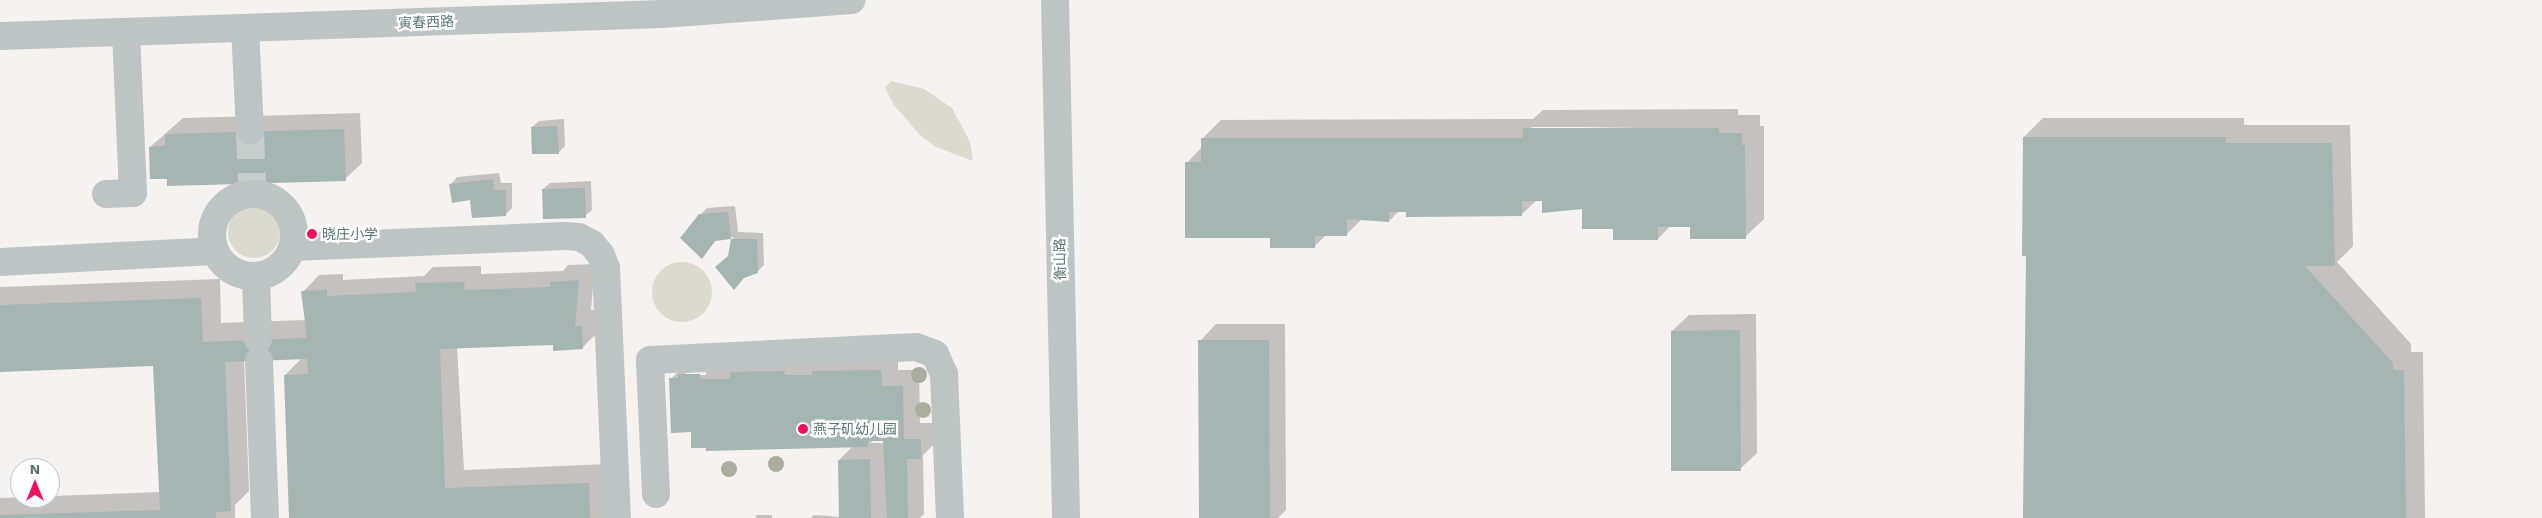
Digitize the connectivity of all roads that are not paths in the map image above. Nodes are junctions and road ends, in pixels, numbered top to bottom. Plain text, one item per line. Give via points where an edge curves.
1 (851, 0) edge
2 (1055, 0) edge
3 (245, 28) junction
4 (126, 32) junction
5 (0, 36) edge
6 (250, 131) tunnel mouth
7 (106, 194) dead end
8 (293, 247) junction
9 (215, 251) junction
10 (0, 262) edge
11 (256, 276) junction
12 (656, 494) dead end
13 (265, 518) edge
14 (617, 518) edge
15 (950, 518) edge
16 (1066, 518) edge

1 - 3 street, 寅春西路 via 662,14
2 - 16 street, 衡山路
3 - 4 street, 寅春西路
3 - 6 street
4 - 5 street, 寅春西路
4 - 7 street via 133,193
8 - 9 street via 295,233 284,207 253,189 231,200 220,210 213,223
8 - 11 street via 276,270
8 - 14 street via 565,236 579,237 592,244 606,268
9 - 10 street
9 - 11 street via 223,264 234,272
11 - 13 street
12 - 15 street via 650,360 916,347 935,354 942,363

